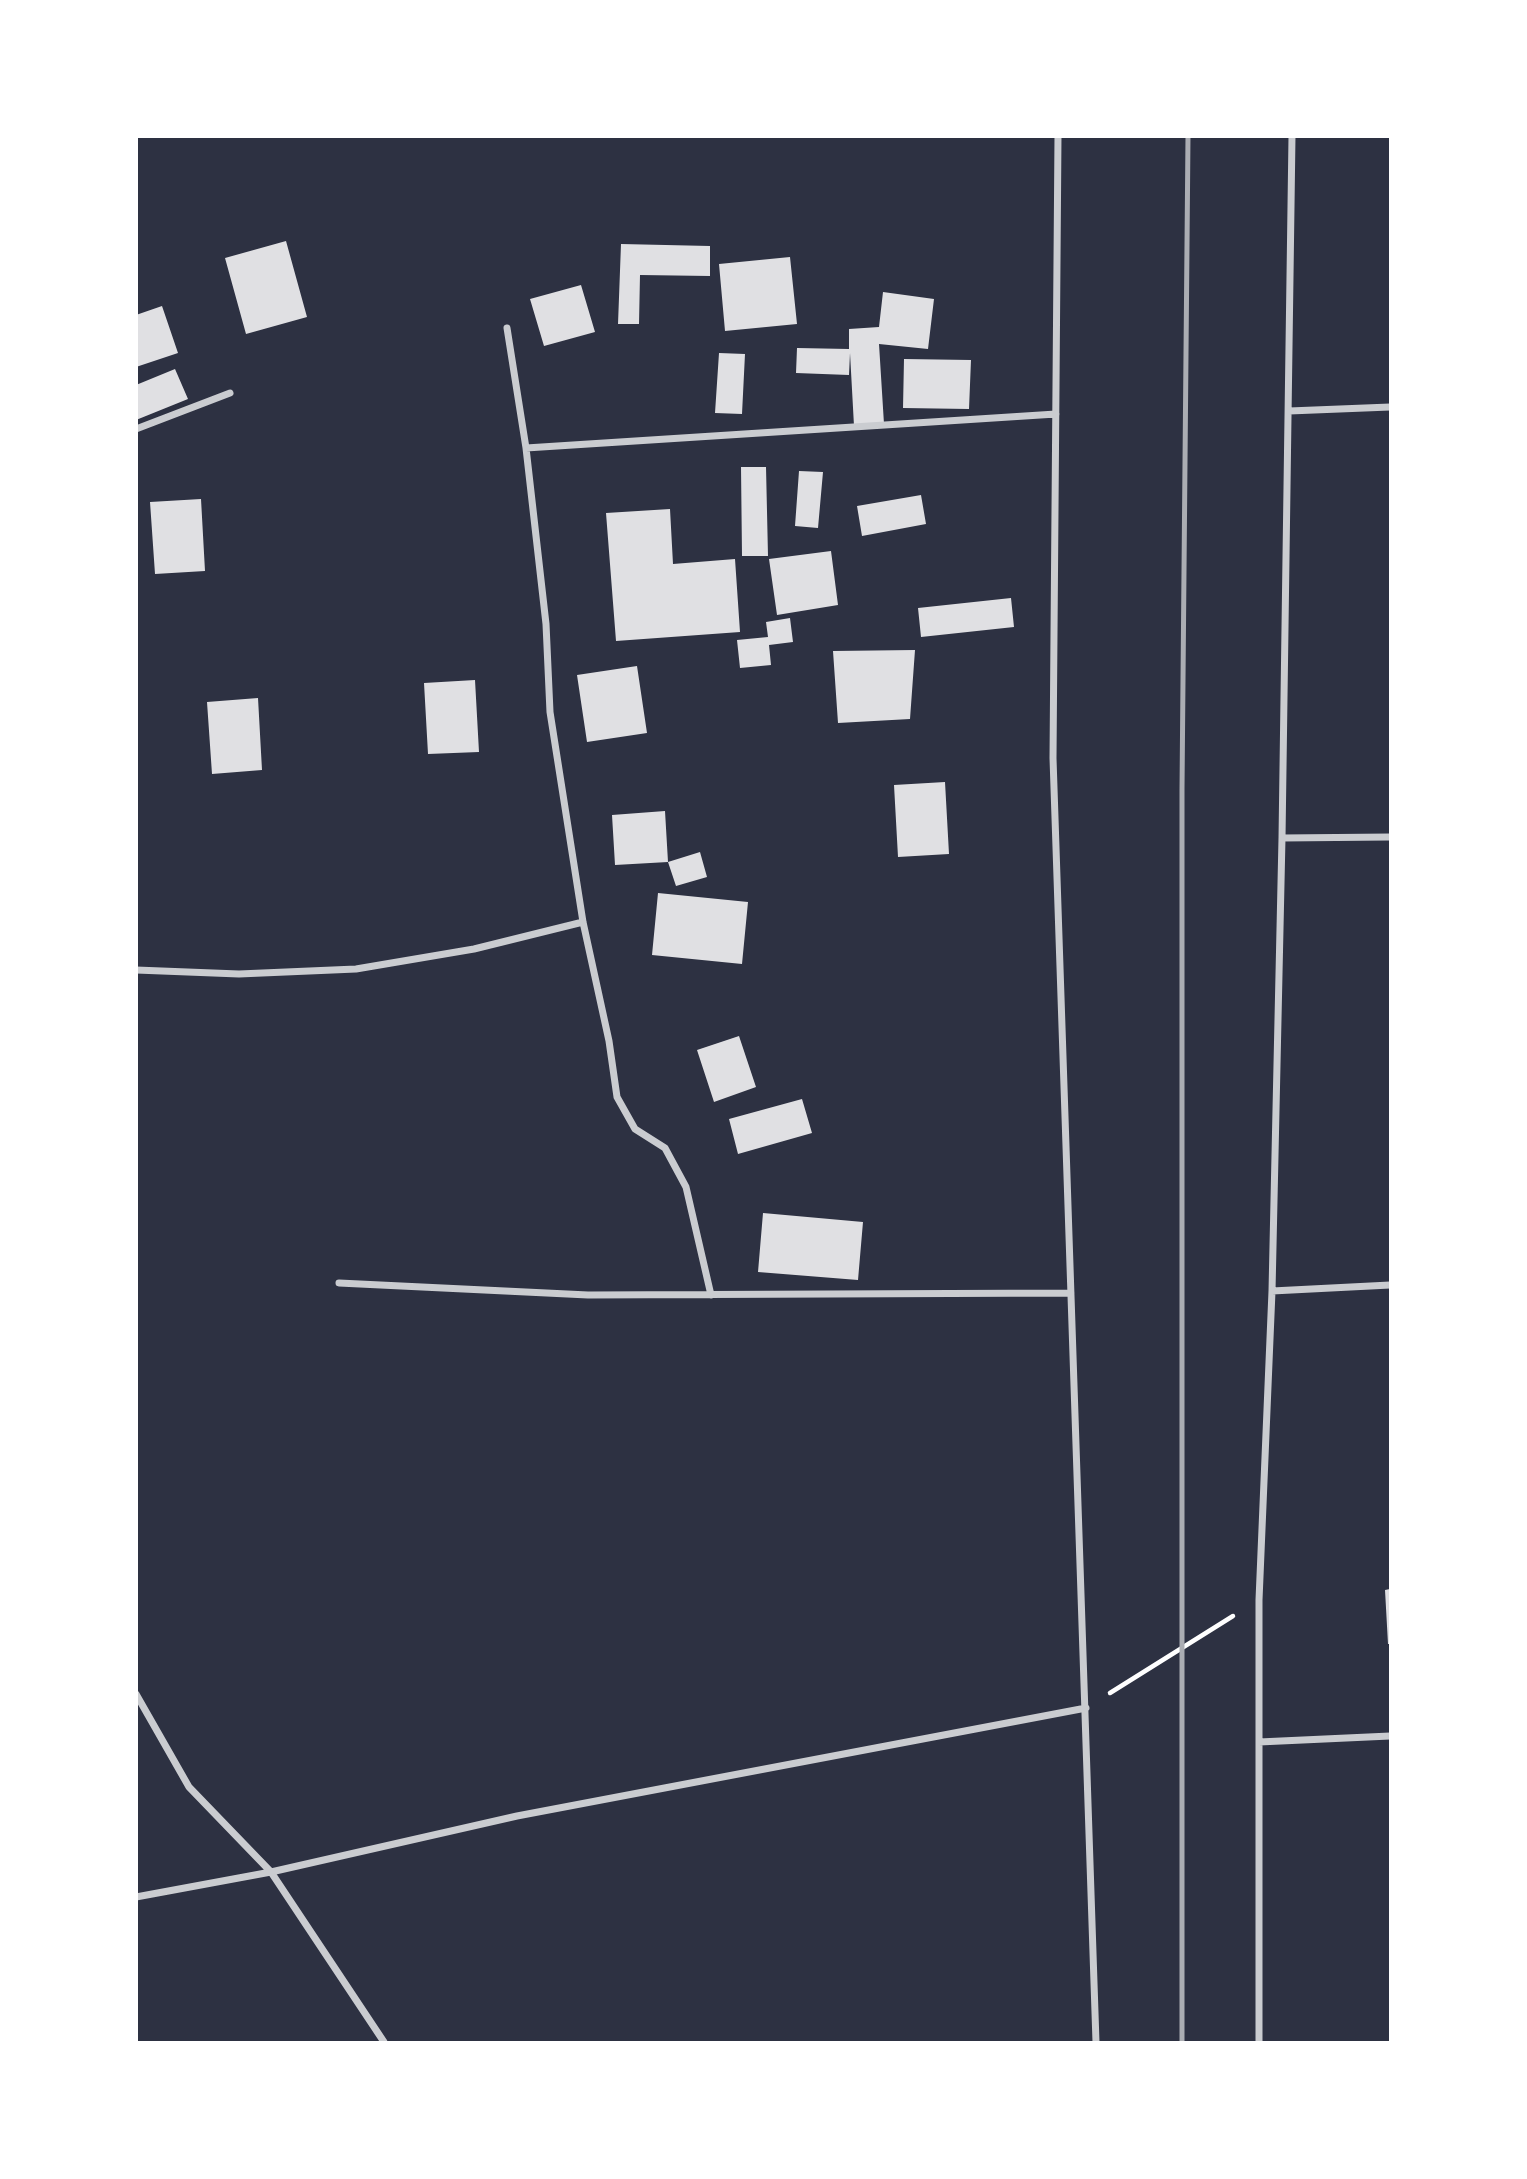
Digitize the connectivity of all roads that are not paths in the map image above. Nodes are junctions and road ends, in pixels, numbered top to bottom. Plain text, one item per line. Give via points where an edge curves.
1 (1058, 136) edge
2 (1292, 136) edge
3 (507, 328) dead end
4 (230, 393) dead end
5 (1391, 407) edge
6 (1289, 411) junction
7 (1056, 414) junction
8 (136, 429) edge
9 (526, 448) junction
10 (1391, 837) edge
11 (1282, 838) junction
12 (583, 922) junction
13 (136, 970) edge
14 (339, 1283) dead end
15 (1391, 1285) edge
16 (1272, 1291) junction
17 (1071, 1293) junction
18 (711, 1295) junction
19 (136, 1694) edge
20 (1086, 1708) junction
21 (1391, 1736) edge
22 (1259, 1742) junction
23 (271, 1872) junction
24 (136, 1897) edge
25 (384, 2042) edge
26 (1096, 2042) edge
27 (1259, 2042) edge

1 - 7 street
2 - 6 street
3 - 9 street
4 - 8 street
5 - 6 street
6 - 11 street
7 - 9 street
7 - 17 street via 1053,758
9 - 12 street via 546,624 550,712
10 - 11 street
11 - 16 street
12 - 13 street via 474,949 356,969 239,974
12 - 18 street via 617,1097 635,1129 665,1148 686,1187
14 - 18 street via 588,1295
15 - 16 street
16 - 22 street via 1259,1600
17 - 18 street
17 - 20 street
19 - 23 street via 190,1787
20 - 23 street via 517,1816
20 - 26 street
21 - 22 street
22 - 27 street
23 - 24 street
23 - 25 street

